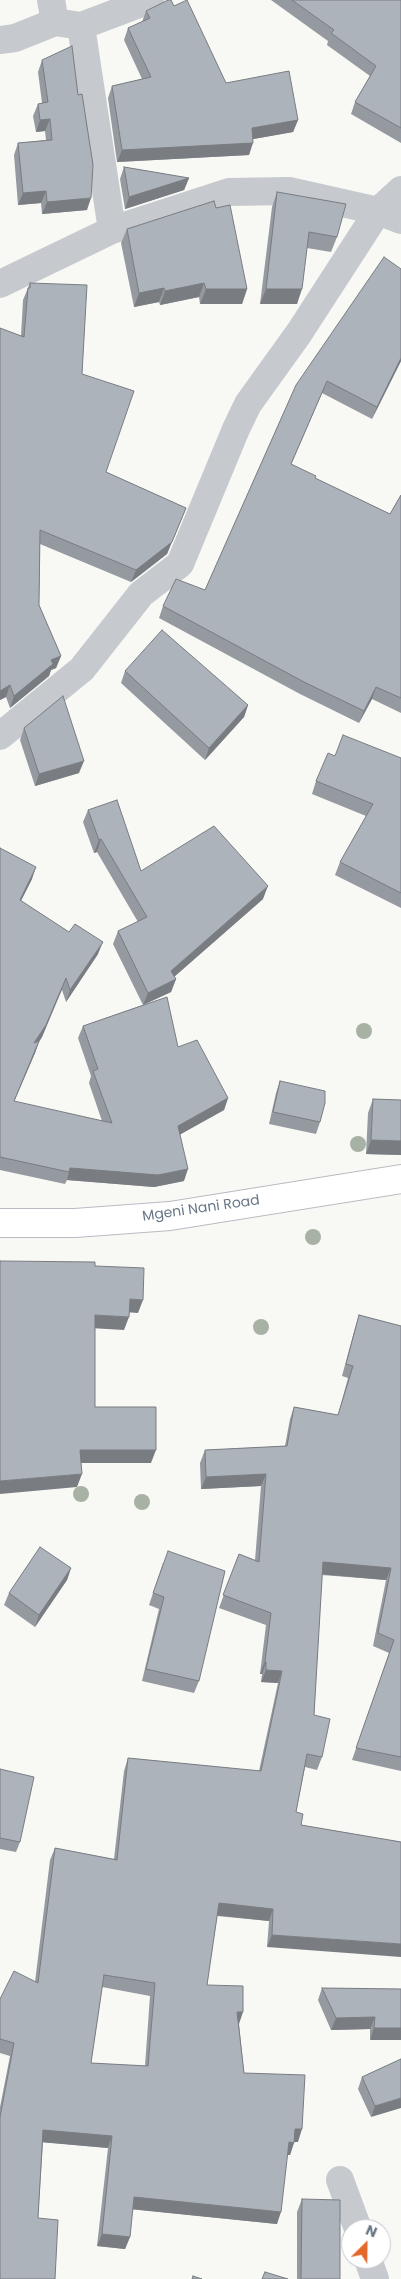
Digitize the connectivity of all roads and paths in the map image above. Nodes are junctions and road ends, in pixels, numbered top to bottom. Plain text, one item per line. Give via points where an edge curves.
1 (150, 0) edge
2 (62, 16) edge
3 (0, 40) edge
4 (401, 190) edge
5 (390, 216) edge
6 (112, 230) junction
7 (0, 284) edge
8 (0, 736) edge
9 (401, 1179) edge
10 (0, 1223) edge
11 (340, 2180) dead end
12 (354, 2219) edge

1 - 2 street
2 - 3 street via 15,38
2 - 6 street
4 - 5 street
5 - 6 street via 289,191 229,192
5 - 8 street via 248,404 180,564 140,594 82,669
6 - 7 street
9 - 10 street, Mgeni Nani Road via 170,1216
11 - 12 street

